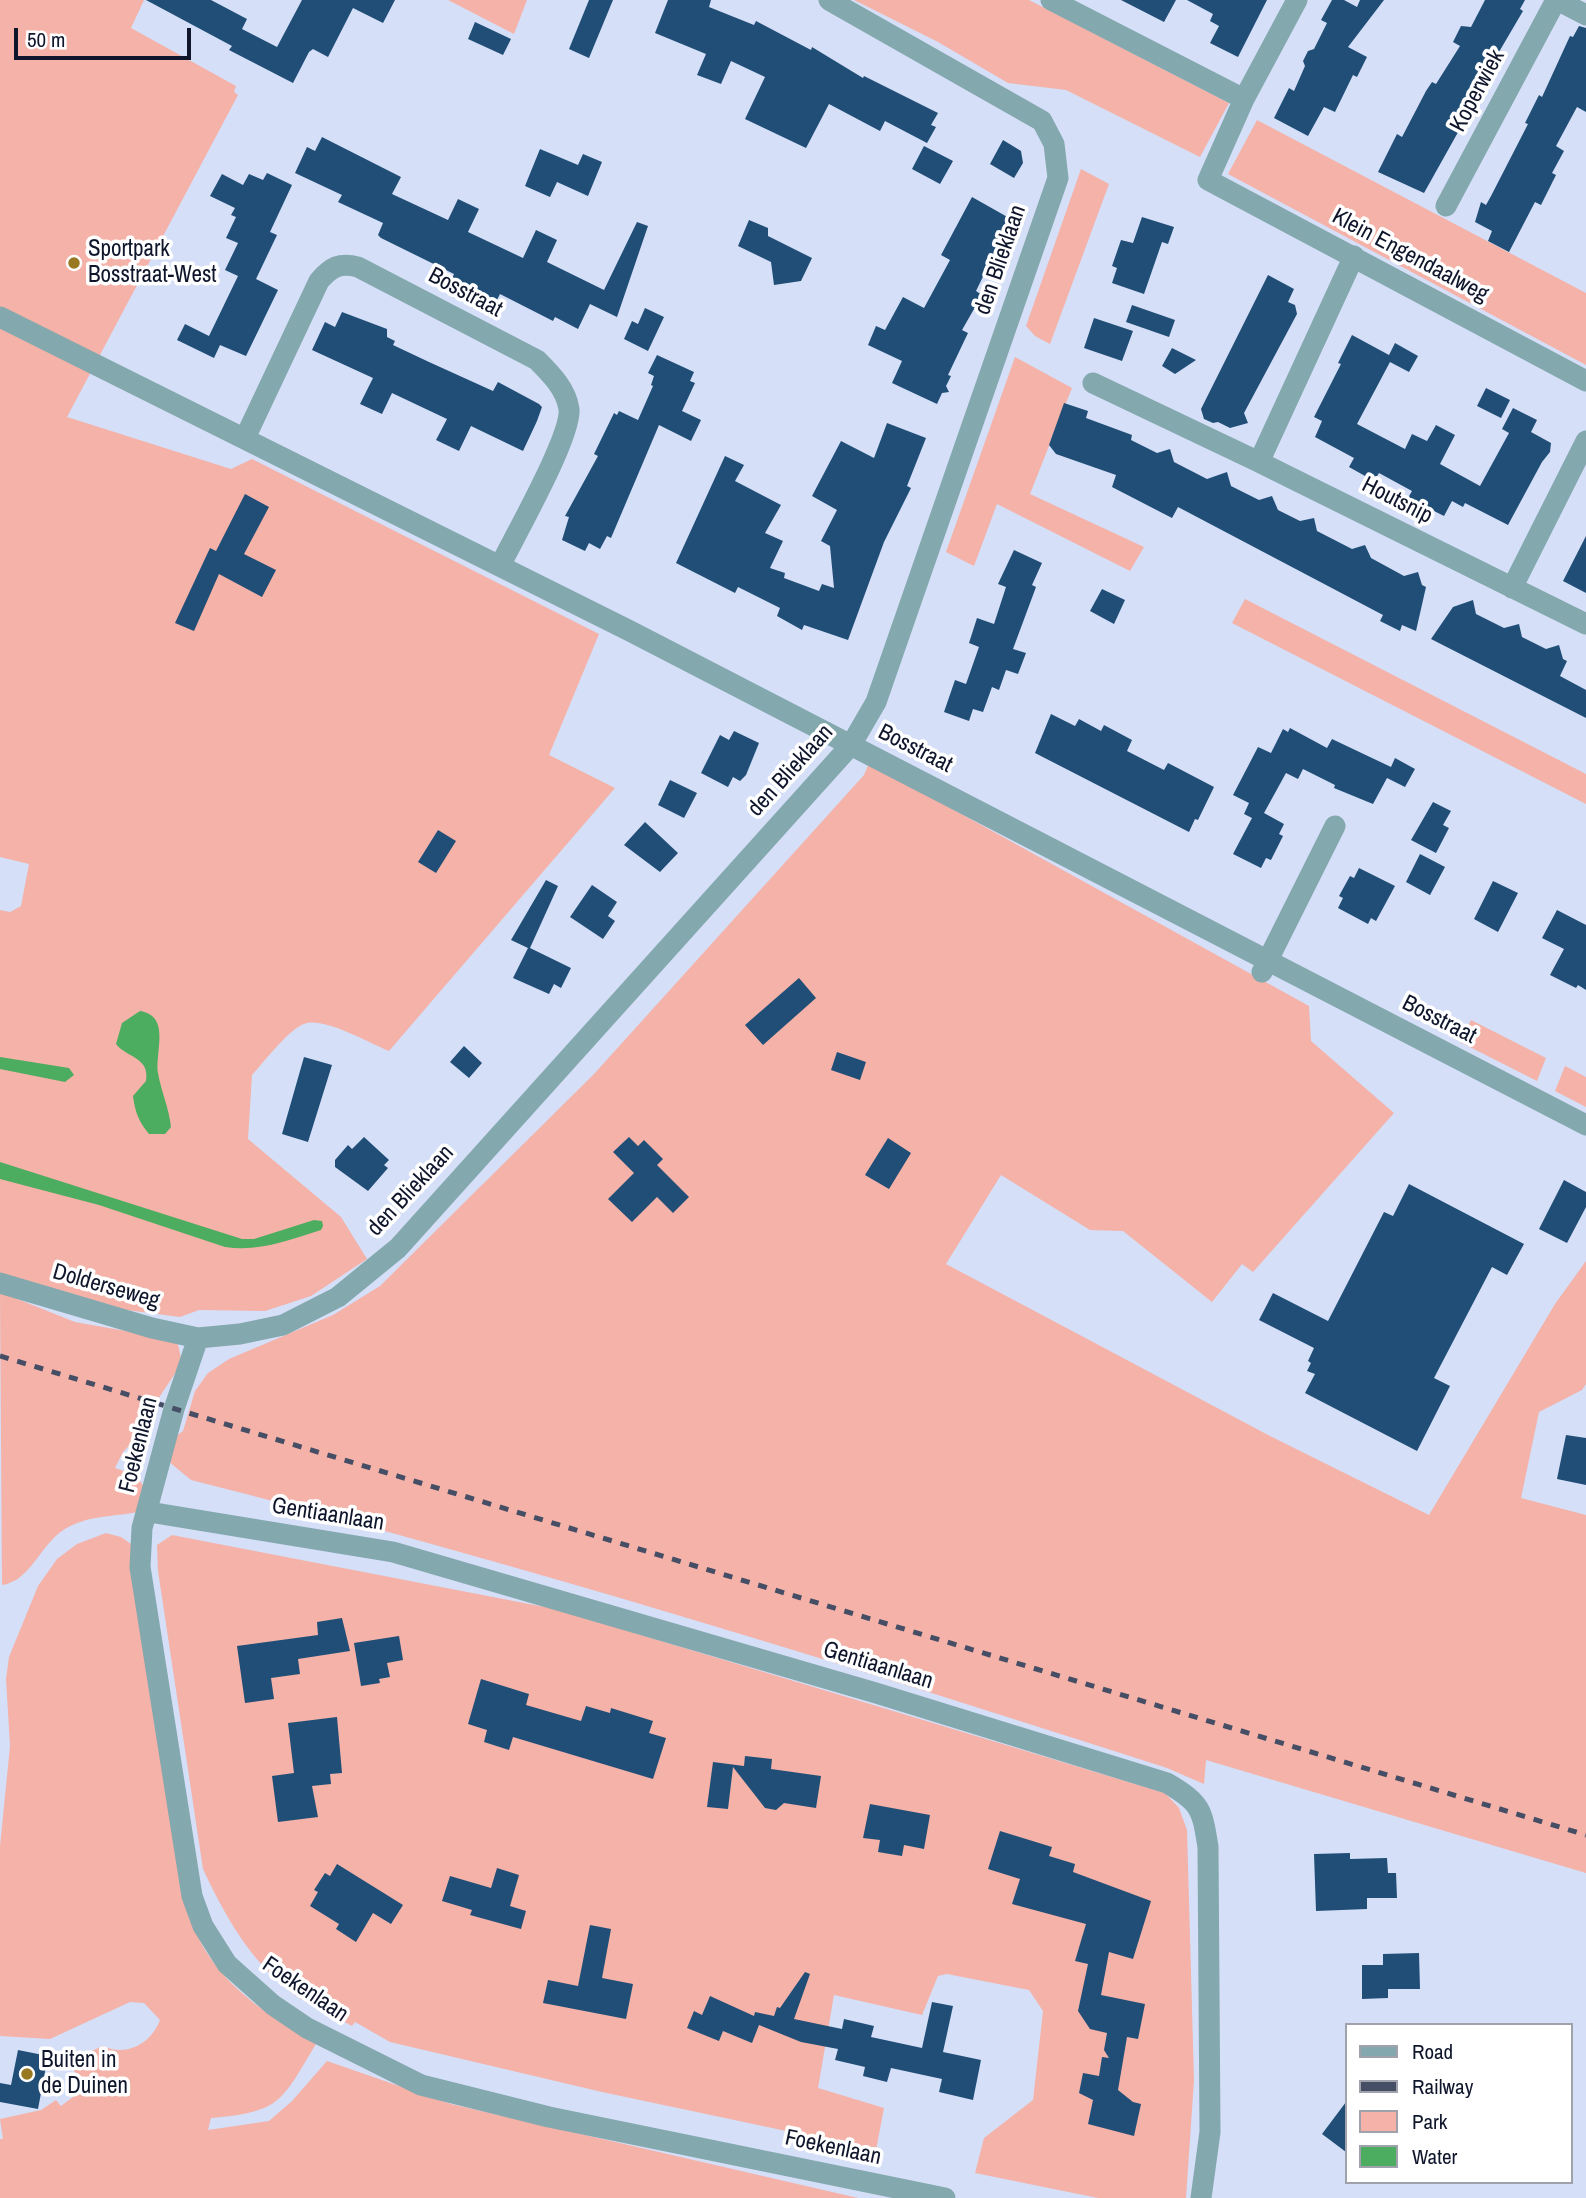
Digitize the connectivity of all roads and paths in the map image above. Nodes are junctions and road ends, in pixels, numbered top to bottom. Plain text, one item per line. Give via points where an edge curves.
1 (829, 0) edge
2 (1051, 0) edge
3 (1297, 0) edge
4 (1556, 0) edge
5 (1586, 15) edge
6 (1244, 99) junction
7 (1446, 206) dead end
8 (1354, 256) junction
9 (0, 317) edge
10 (1586, 381) edge
11 (1093, 383) dead end
12 (245, 438) junction
13 (1586, 441) edge
14 (1259, 462) junction
15 (500, 566) junction
16 (1512, 588) junction
17 (1586, 624) edge
18 (851, 745) junction
19 (1335, 826) dead end
20 (1264, 967) junction
21 (1586, 1125) edge
22 (0, 1283) edge
23 (198, 1338) junction
24 (149, 1512) junction
25 (937, 2197) edge
26 (1201, 2198) edge

1 - 18 street, den Blieklaan via 1042,121 1054,144 1058,178 876,702
2 - 6 street
3 - 6 street
4 - 5 street, Koperwiek
4 - 7 street, Koperwiek
6 - 8 street, Klein Engendaalweg via 1208,180
8 - 10 street, Klein Engendaalweg
8 - 14 street
9 - 12 street, Bosstraat
11 - 14 street, Houtsnip
12 - 15 street, Bosstraat
12 - 15 street, Bosstraat via 319,281 344,263 358,267 537,360 564,393 569,411 562,440
13 - 16 street
14 - 16 street, Houtsnip
15 - 18 street, Bosstraat
16 - 17 street, Houtsnip
18 - 20 street, Bosstraat
18 - 23 street, den Blieklaan via 398,1248 338,1297 283,1325
19 - 20 street
20 - 21 street, Bosstraat
22 - 23 street, Dolderseweg
23 - 24 street, Foekenlaan via 174,1409
24 - 25 street, Foekenlaan via 142,1528 140,1567 187,1874 214,1945 248,1986 307,2028 421,2085 549,2117
24 - 26 street, Gentiaanlaan via 393,1552 876,1693 1167,1783 1192,1798 1202,1811 1208,1847 1210,2132

